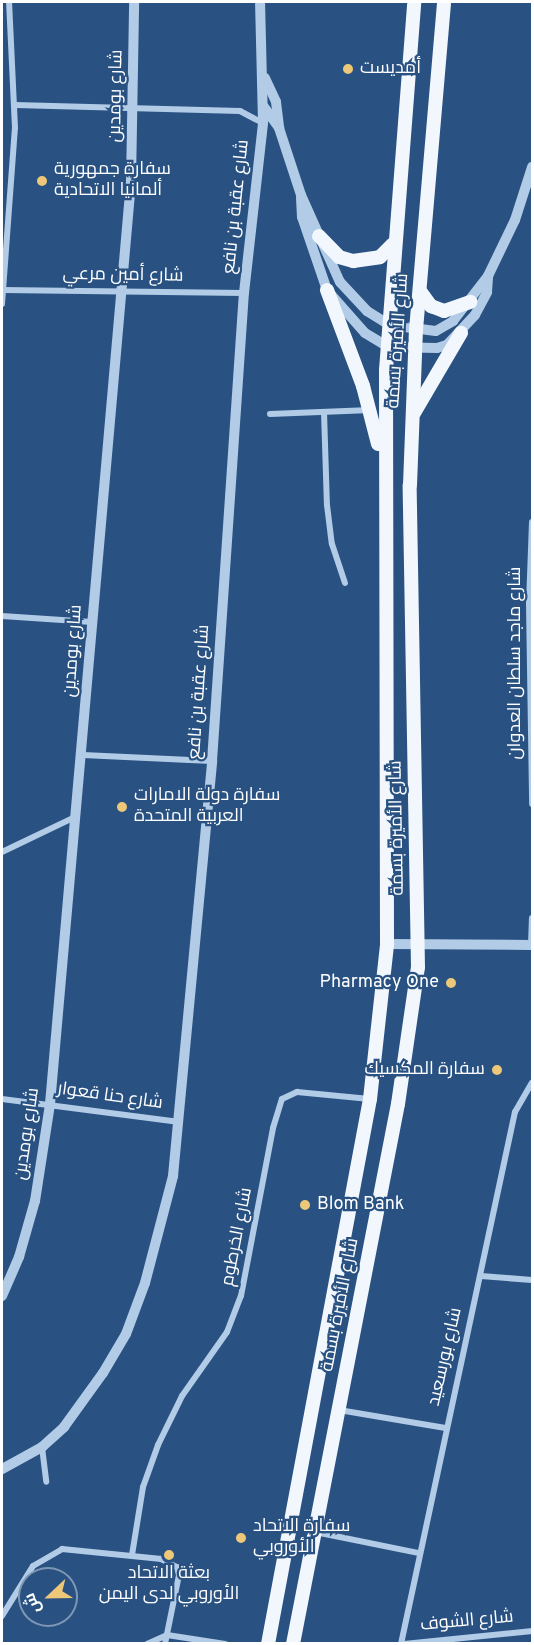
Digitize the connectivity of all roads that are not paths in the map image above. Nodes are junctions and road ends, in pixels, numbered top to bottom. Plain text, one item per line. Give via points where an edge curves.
1 (9, 2) edge
2 (134, 2) edge
3 (260, 2) edge
4 (414, 2) edge
5 (444, 2) edge
6 (2, 3) edge
7 (263, 75) junction
8 (15, 105) junction
9 (134, 106) junction
10 (264, 107) junction
11 (263, 123) junction
12 (279, 128) junction
13 (286, 151) junction
14 (532, 167) edge
15 (301, 195) junction
16 (319, 236) junction
17 (393, 244) junction
18 (488, 276) junction
19 (2, 290) edge
20 (327, 290) junction
21 (121, 291) junction
22 (420, 291) junction
23 (243, 293) junction
24 (470, 302) junction
25 (2, 304) edge
26 (389, 325) junction
27 (416, 330) junction
28 (461, 333) junction
29 (388, 347) junction
30 (414, 349) junction
31 (371, 410) junction
32 (324, 412) junction
33 (270, 414) dead end
34 (412, 417) junction
35 (383, 471) junction
36 (532, 522) edge
37 (345, 583) dead end
38 (2, 616) edge
39 (92, 622) junction
40 (531, 680) edge
41 (83, 755) junction
42 (212, 761) junction
43 (532, 804) edge
44 (78, 816) junction
45 (2, 852) edge
46 (532, 918) edge
47 (387, 944) junction
48 (532, 945) edge
49 (419, 947) junction
50 (532, 1083) edge
51 (370, 1098) junction
52 (2, 1099) edge
53 (50, 1104) junction
54 (177, 1122) junction
55 (481, 1276) junction
56 (532, 1280) edge
57 (2, 1296) edge
58 (339, 1410) junction
59 (445, 1428) junction
60 (42, 1447) junction
61 (2, 1468) edge
62 (46, 1482) dead end
63 (315, 1532) junction
64 (418, 1553) junction
65 (132, 1554) junction
66 (2, 1616) edge
67 (532, 1631) edge
68 (167, 1635) junction
69 (147, 1644) edge
70 (165, 1644) edge
71 (225, 1644) edge
72 (268, 1644) edge
73 (293, 1644) edge
74 (402, 1644) edge

1 - 6 street
1 - 8 street
2 - 9 street, شارع بومدين
3 - 7 street, شارع عقبة بن نافع
4 - 17 main road, شارع الأميرة بسمة
5 - 22 main road, شارع الأميرة بسمة
7 - 10 street, شارع عقبة بن نافع
7 - 12 street via 276,102
8 - 9 street
8 - 19 street
9 - 11 street via 240,111
9 - 21 street, شارع بومدين
10 - 11 street, شارع عقبة بن نافع
10 - 12 street
11 - 13 street
11 - 23 street, شارع عقبة بن نافع
12 - 13 street
13 - 15 street
14 - 18 street via 515,220
15 - 16 street
15 - 20 street via 302,217
16 - 17 main road via 339,257 363,262 380,256
16 - 26 street via 340,282 367,311
17 - 26 main road, شارع الأميرة بسمة
18 - 24 street
18 - 28 street via 487,292
19 - 21 street, شارع أمين مرعي
19 - 25 street
20 - 29 street via 365,333
20 - 31 main road
21 - 23 street, شارع أمين مرعي
21 - 39 street, شارع بومدين
22 - 24 main road via 432,306 444,310
22 - 27 main road, شارع الأميرة بسمة
23 - 42 street, شارع عقبة بن نافع
24 - 27 street via 445,328
26 - 27 street
26 - 29 main road, شارع الأميرة بسمة
27 - 30 main road, شارع الأميرة بسمة
28 - 30 street via 437,348
28 - 34 main road
29 - 30 street
29 - 35 main road, شارع الأميرة بسمة
30 - 34 main road, شارع الأميرة بسمة
31 - 32 street
31 - 35 main road
32 - 33 street
32 - 37 street via 327,505 332,544
34 - 49 main road, شارع الأميرة بسمة
35 - 47 main road, شارع الأميرة بسمة via 389,714
36 - 40 street, شارع ماجد سلطان العدوان
38 - 39 street
39 - 41 street, شارع بومدين
40 - 43 street, شارع ماجد سلطان العدوان
41 - 42 street
41 - 44 street, شارع بومدين
42 - 54 street, شارع عقبة بن نافع
44 - 45 street
44 - 53 street, شارع بومدين
46 - 48 street
47 - 49 street
47 - 51 main road, شارع الأميرة بسمة
48 - 49 street
49 - 58 main road, شارع الأميرة بسمة via 398,1104
50 - 55 street, شارع بورسعيد via 515,1112
51 - 65 street, شارع الخرطوم via 297,1092 286,1095 277,1108 241,1296 227,1332 182,1396 158,1445 143,1487
51 - 72 main road, شارع الأميرة بسمة
52 - 53 street, شارع حنا قعوار
53 - 54 street, شارع حنا قعوار
53 - 57 street, شارع بومدين via 34,1201 19,1257
54 - 60 street, شارع عقبة بن نافع via 172,1176 158,1243 126,1334 87,1399
55 - 56 street
55 - 59 street, شارع بورسعيد
58 - 59 street
58 - 63 main road, شارع الأميرة بسمة
59 - 64 street, شارع بورسعيد
60 - 61 street, شارع عقبة بن نافع
60 - 62 street
63 - 64 street
63 - 73 main road, شارع الأميرة بسمة
64 - 74 street, شارع بورسعيد
65 - 66 street via 72,1548 52,1553 33,1566
65 - 68 street via 161,1559 177,1567 179,1586
67 - 74 street, شارع الشوف
68 - 69 street
68 - 70 street
68 - 71 street

